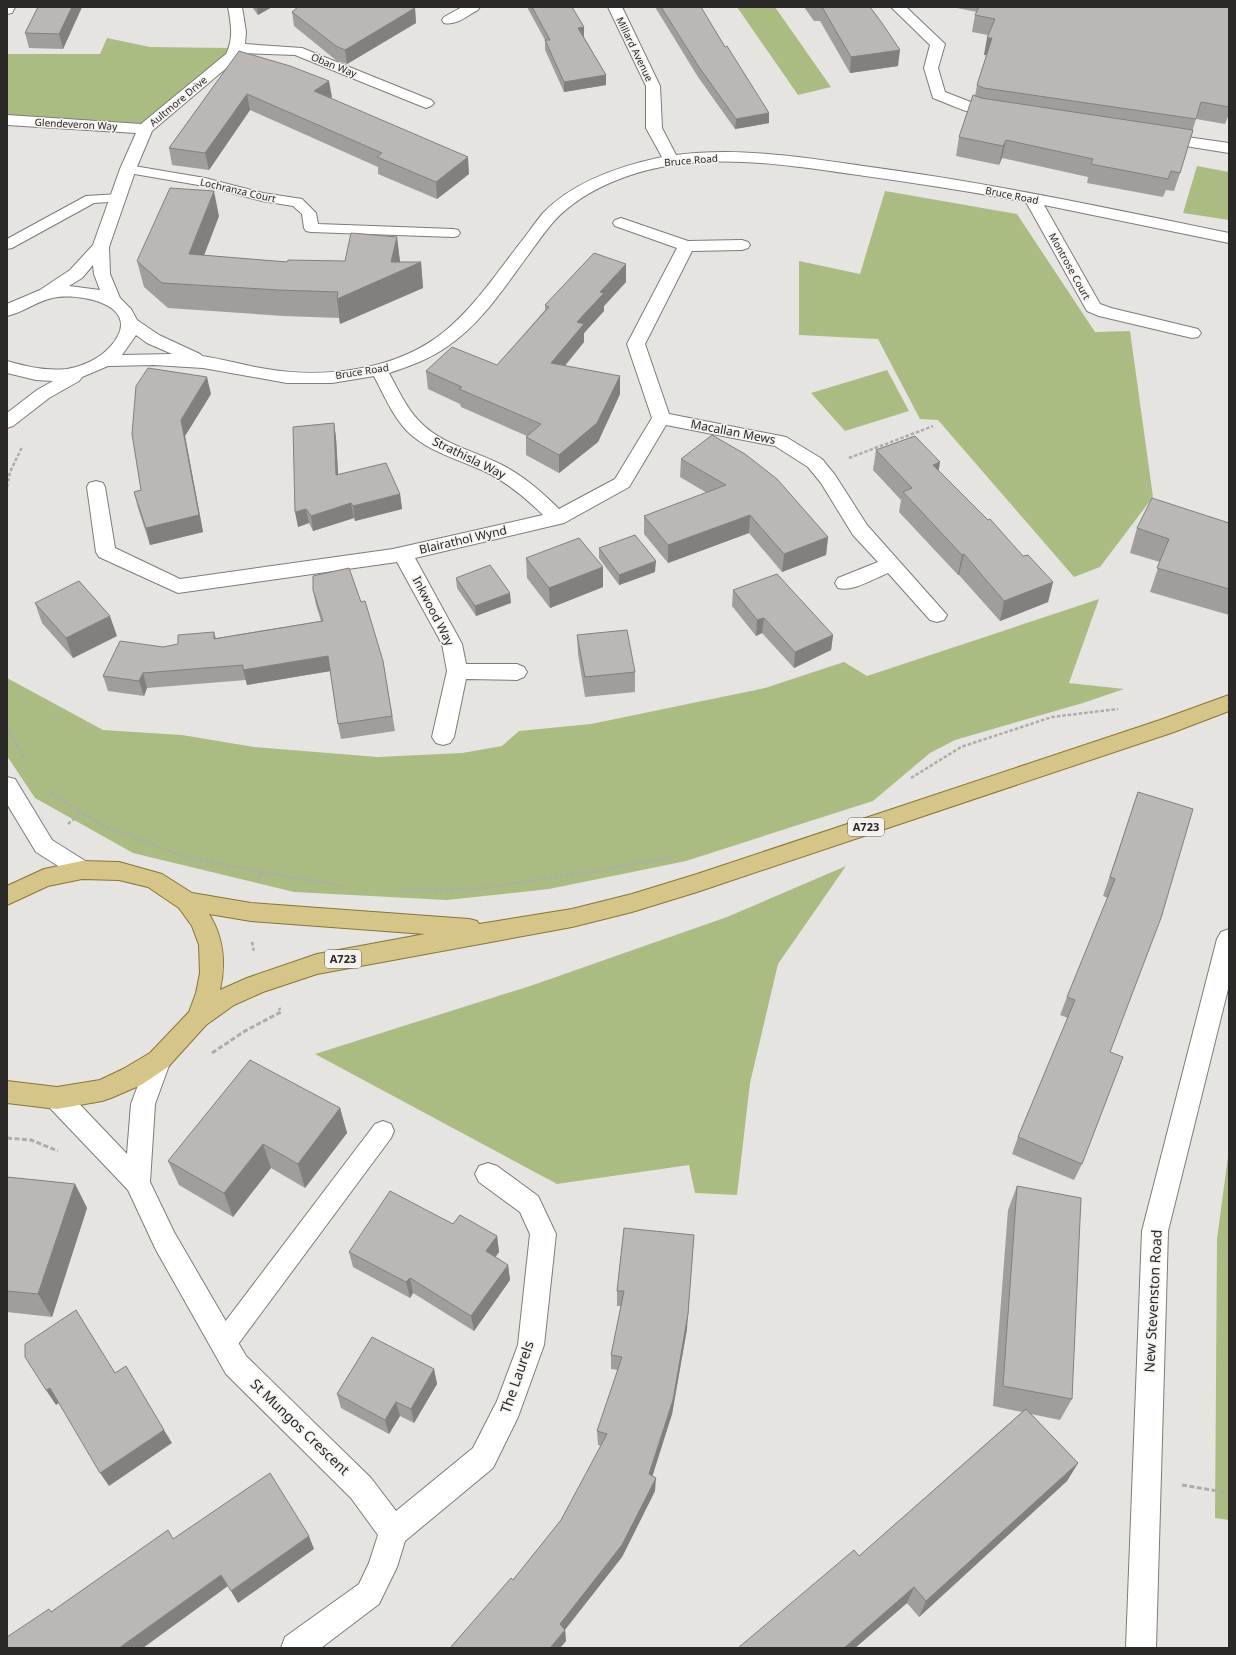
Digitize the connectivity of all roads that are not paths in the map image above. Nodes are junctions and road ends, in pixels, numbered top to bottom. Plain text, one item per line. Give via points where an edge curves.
1 (236, 7) edge
2 (473, 7) edge
3 (615, 7) edge
4 (898, 7) edge
5 (448, 20) dead end
6 (237, 48) junction
7 (426, 103) dead end
8 (1009, 115) edge
9 (7, 120) edge
10 (145, 129) junction
11 (1148, 136) edge
12 (1229, 148) edge
13 (671, 160) junction
14 (128, 169) junction
15 (120, 198) junction
16 (1032, 198) junction
17 (621, 223) dead end
18 (453, 233) dead end
19 (1229, 238) edge
20 (7, 245) edge
21 (742, 245) dead end
22 (686, 246) junction
23 (101, 247) junction
24 (47, 293) junction
25 (112, 300) junction
26 (7, 311) edge
27 (129, 323) junction
28 (1192, 333) dead end
29 (104, 361) junction
30 (202, 362) junction
31 (7, 367) edge
32 (84, 370) junction
33 (379, 370) junction
34 (662, 418) junction
35 (7, 422) edge
36 (96, 487) dead end
37 (557, 518) junction
38 (403, 554) junction
39 (891, 564) junction
40 (844, 583) dead end
41 (938, 615) dead end
42 (457, 671) junction
43 (518, 672) dead end
44 (1229, 703) edge
45 (443, 736) dead end
46 (7, 785) edge
47 (82, 870) junction
48 (7, 896) edge
49 (187, 901) junction
50 (498, 930) junction
51 (1229, 939) edge
52 (198, 1018) junction
53 (159, 1060) junction
54 (9, 1094) edge
55 (57, 1098) junction
56 (383, 1130) dead end
57 (488, 1174) dead end
58 (137, 1182) junction
59 (224, 1343) junction
60 (393, 1532) junction
61 (296, 1648) edge
62 (1141, 1648) edge

1 - 6 street via 241,34
2 - 5 street
3 - 13 street, Millard Avenue via 653,86 654,128
4 - 8 street via 938,44 931,68 938,95 978,110
6 - 7 street, Oban Way via 297,51
6 - 10 street, Aultmore Drive via 232,56
9 - 10 street, Glendeveron Way
10 - 14 street, Aultmore Drive
11 - 12 street
13 - 16 street, Bruce Road via 701,157 770,159 889,173
13 - 33 street, Bruce Road via 626,172 579,193 549,218 460,329 421,355
14 - 15 street, Aultmore Drive
14 - 18 lane, Lochranza Court via 297,202 309,213 311,228
15 - 20 lane via 91,199
15 - 23 street, Aultmore Drive
16 - 19 street, Bruce Road
16 - 28 street, Montrose Court via 1093,307
17 - 22 street
21 - 22 street
22 - 34 street via 636,344
23 - 24 street, Aultmore Drive via 76,274
23 - 25 street, Aultmore Drive via 102,274
24 - 25 street via 86,292
24 - 26 street
25 - 27 street via 125,311
27 - 29 street via 127,336 118,350
27 - 30 street, Bruce Road via 153,339
29 - 30 street, Bruce Road
29 - 32 street
30 - 33 street, Bruce Road via 287,377 348,375
31 - 32 street via 19,373 39,376 62,375
32 - 35 street via 43,394
33 - 37 street, Strathisla Way via 403,414 427,438 497,470 529,490
34 - 37 street, Blairathol Wynd via 622,483
34 - 39 street, Macallan Mews via 780,441 796,450 820,468 860,530
36 - 38 street, Blairathol Wynd via 106,552 178,586
37 - 38 street, Blairathol Wynd
38 - 42 street, Inkwood Way via 452,644
39 - 40 street
39 - 41 street, Macallan Mews
42 - 43 street
42 - 45 street, Inkwood Way
44 - 50 main road, A723 via 697,883 572,918
46 - 47 street via 44,846
47 - 48 main road, A723 via 44,878
47 - 49 main road, A723 via 119,871 154,880
49 - 50 main road, A723 via 251,912
49 - 52 main road, A723 via 202,922 211,945 212,973 208,994
50 - 52 main road, A723 via 317,964 255,985 226,998
51 - 62 street, New Stevenston Road via 1155,1230
52 - 53 main road, A723
53 - 55 main road, A723 via 132,1077 102,1090
53 - 58 street, St Mungos Crescent via 143,1104
54 - 55 main road, A723
55 - 58 street, St Mungos Crescent
56 - 59 lane
57 - 60 street, The Laurels via 529,1204 543,1234 531,1345 508,1407 483,1458
58 - 59 street, St Mungos Crescent via 165,1241
59 - 60 street, St Mungos Crescent via 236,1364 361,1488
60 - 61 street via 382,1567 369,1594

